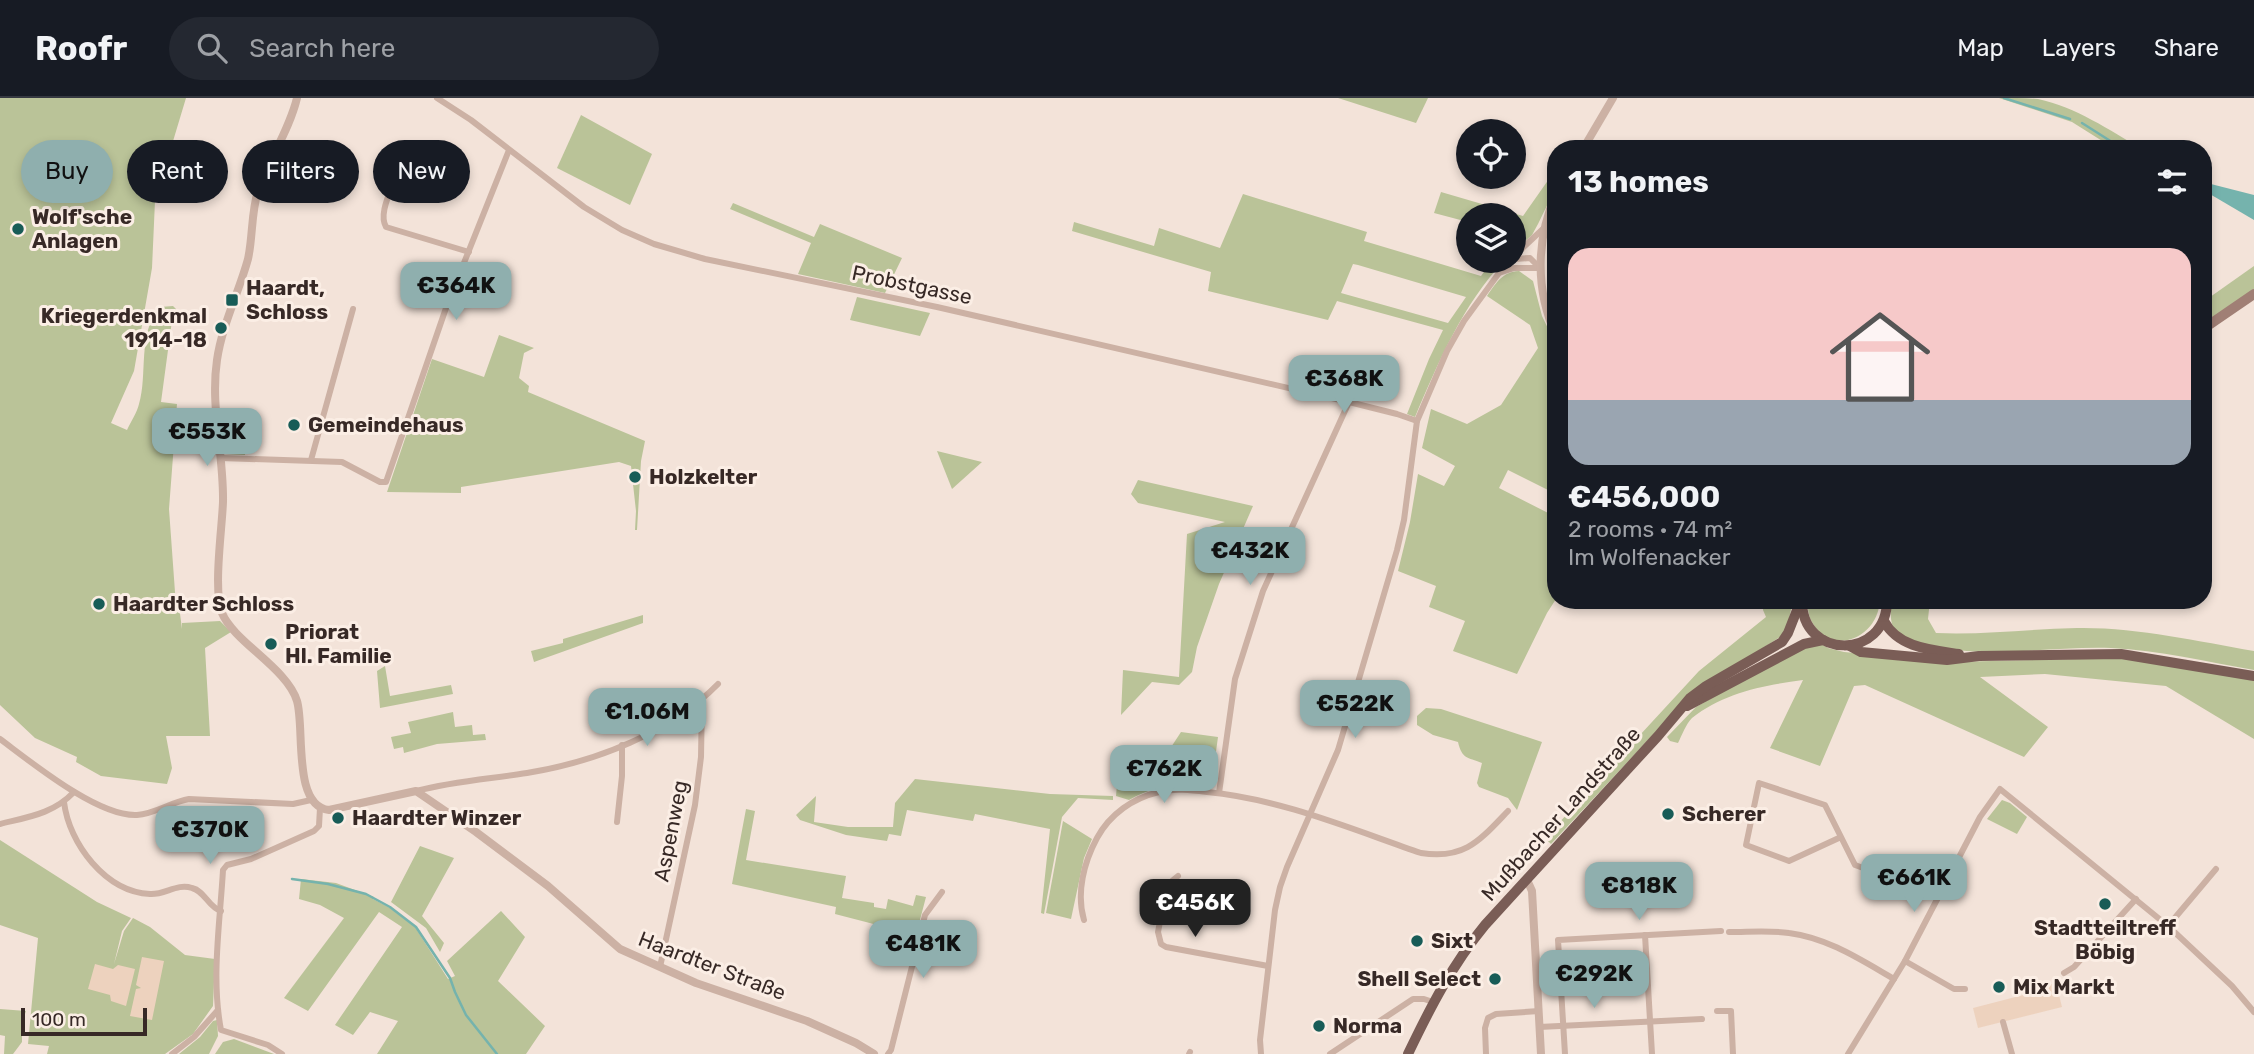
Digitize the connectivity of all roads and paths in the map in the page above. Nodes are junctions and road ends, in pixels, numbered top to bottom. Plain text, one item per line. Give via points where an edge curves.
1 (297, 98) edge
2 (437, 98) edge
3 (1613, 98) edge
4 (1588, 140) edge
5 (509, 150) junction
6 (387, 203) edge
7 (1547, 220) edge
8 (1544, 228) junction
9 (1526, 245) edge
10 (468, 252) junction
11 (1526, 258) edge
12 (1526, 268) edge
13 (1541, 268) junction
14 (1499, 273) edge
15 (2254, 294) edge
16 (353, 309) dead end
17 (1547, 310) edge
18 (2212, 324) edge
19 (1349, 402) junction
20 (1417, 421) junction
21 (221, 457) junction
22 (311, 460) junction
23 (1797, 609) edge
24 (1802, 609) edge
25 (1886, 609) edge
26 (1884, 621) junction
27 (1823, 640) junction
28 (1850, 646) junction
29 (1979, 656) junction
30 (2254, 676) edge
31 (718, 684) dead end
32 (702, 700) junction
33 (1682, 710) junction
34 (0, 739) edge
35 (622, 746) junction
36 (416, 791) junction
37 (74, 792) junction
38 (1219, 793) junction
39 (311, 800) junction
40 (64, 802) junction
41 (320, 808) junction
42 (1508, 811) dead end
43 (1310, 814) junction
44 (617, 822) dead end
45 (0, 824) edge
46 (1841, 837) junction
47 (2216, 869) dead end
48 (1178, 876) dead end
49 (1527, 880) junction
50 (1942, 889) junction
51 (942, 892) dead end
52 (2136, 899) junction
53 (221, 911) junction
54 (1084, 920) dead end
55 (2168, 926) junction
56 (1645, 935) junction
57 (1905, 961) junction
58 (1268, 966) junction
59 (660, 967) junction
60 (2064, 974) dead end
61 (1894, 979) junction
62 (1965, 989) dead end
63 (1433, 1002) junction
64 (218, 1010) junction
65 (1539, 1011) junction
66 (1717, 1012) dead end
67 (2254, 1012) edge
68 (1702, 1018) dead end
69 (1650, 1020) junction
70 (2003, 1022) dead end
71 (1562, 1026) junction
72 (1539, 1027) junction
73 (172, 1054) edge
74 (282, 1054) edge
75 (874, 1054) edge
76 (888, 1054) edge
77 (1261, 1054) edge
78 (1330, 1054) edge
79 (1408, 1054) edge
80 (1486, 1054) edge
81 (1541, 1054) edge
82 (1565, 1054) edge
83 (1652, 1054) edge
84 (1733, 1054) edge
85 (1848, 1054) edge
86 (2012, 1054) edge

1 - 21 street via 259,190 248,257 218,357 215,390
2 - 5 street, Probstgasse
3 - 4 street
5 - 10 street
5 - 19 street, Probstgasse via 608,222 675,251
6 - 10 street via 383,215 386,227
7 - 8 street
8 - 9 street
8 - 13 street
10 - 22 street via 387,480 380,482 342,462
11 - 13 street
12 - 13 street
13 - 17 street
14 - 20 street via 1447,351
15 - 18 main road
16 - 22 street
19 - 20 street, Probstgasse
19 - 38 street via 1263,592 1235,679
20 - 43 street via 1397,550 1338,750
21 - 22 street
21 - 39 street via 219,602 227,622 295,695
23 - 33 main road, Mußbacher Landstraße via 1782,642 1706,686
24 - 27 main road via 1807,624
25 - 26 main road
26 - 28 main road via 1870,638
26 - 29 main road via 1894,635 1908,643
27 - 28 main road
27 - 33 main road via 1807,642
28 - 29 main road via 1861,652 1947,660
29 - 30 main road via 2121,654
31 - 32 street
32 - 35 street
32 - 59 street, Aspenweg via 695,805
33 - 49 main road, Mußbacher Landstraße
34 - 37 street
35 - 36 street via 546,769
35 - 44 street
36 - 41 street via 329,810
36 - 59 street, Haardter Straße via 548,886 614,946
37 - 39 street via 136,815 190,799 293,804
37 - 40 street
38 - 43 street via 1266,800
38 - 54 street via 1160,792 1115,815 1100,834 1086,868 1079,901
39 - 41 street
40 - 45 street via 30,818
40 - 53 street via 81,846 117,885 148,894 195,888
41 - 53 street via 319,826 314,831 225,866
42 - 43 street via 1473,845 1435,855
43 - 58 street via 1280,887
46 - 46 street via 1825,804 1759,783 1746,845 1789,861
46 - 50 street via 1855,865 1899,881
47 - 55 street
48 - 58 street via 1167,885 1158,932 1161,944
49 - 63 main road, Mußbacher Landstraße via 1469,944
49 - 65 street via 1532,891
50 - 52 street via 2000,789
50 - 57 street
51 - 76 street via 925,915
52 - 55 street
52 - 60 street
53 - 64 street
55 - 67 street
56 - 61 street via 1792,933 1837,947
56 - 69 street
56 - 71 street via 1558,940
57 - 61 street
57 - 62 street via 1954,989
58 - 77 street
59 - 75 street, Haardter Straße via 807,1021
61 - 85 street
63 - 78 street via 1413,999
63 - 79 main road, Mußbacher Landstraße
64 - 73 street
64 - 74 street via 221,1030
65 - 72 street
65 - 80 street via 1489,1018
66 - 84 street via 1731,1011
68 - 69 street
69 - 71 street
69 - 83 street
70 - 86 street
71 - 72 street
71 - 82 street
72 - 81 street

